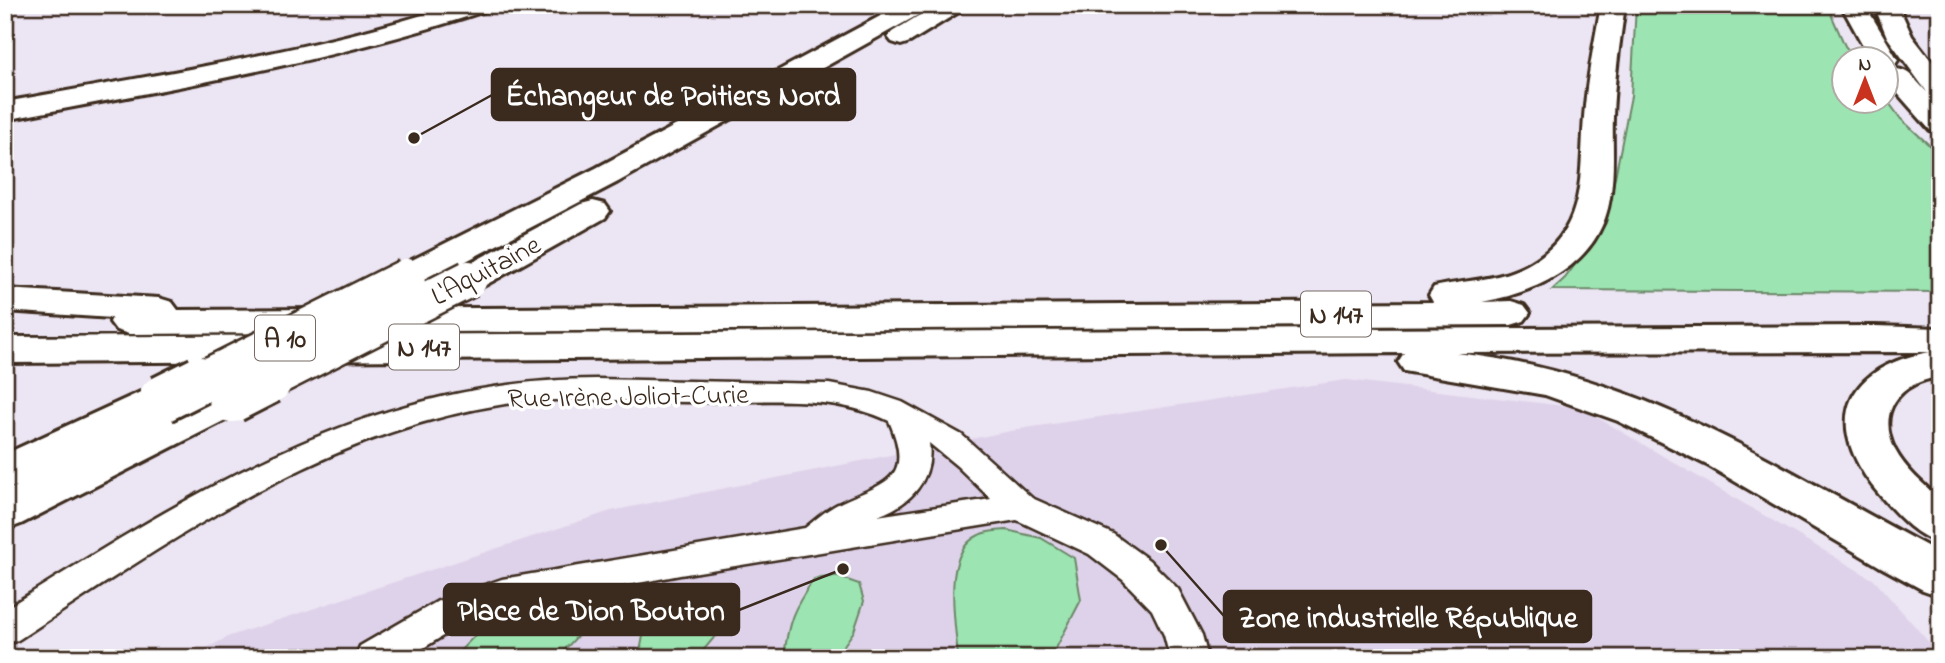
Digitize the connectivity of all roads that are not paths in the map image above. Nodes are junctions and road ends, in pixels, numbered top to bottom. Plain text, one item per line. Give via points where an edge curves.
1 (416, 5) edge
2 (480, 5) edge
3 (893, 5) edge
4 (919, 5) edge
5 (954, 5) edge
6 (1613, 5) edge
7 (1853, 5) edge
8 (1886, 5) edge
9 (1877, 46) edge
10 (1899, 79) edge
11 (1940, 91) edge
12 (5, 104) edge
13 (5, 111) edge
14 (1940, 124) edge
15 (395, 278) junction
16 (5, 300) edge
17 (1940, 314) edge
18 (689, 317) junction
19 (731, 317) junction
20 (5, 323) edge
21 (1940, 340) edge
22 (843, 345) junction
23 (5, 350) edge
24 (1940, 364) edge
25 (903, 417) junction
26 (5, 472) edge
27 (1020, 507) junction
28 (5, 512) edge
29 (1940, 525) edge
30 (814, 540) junction
31 (1940, 576) edge
32 (5, 629) edge
33 (374, 658) edge
34 (1189, 658) edge

1 - 12 main road
2 - 13 main road via 419,25 235,68
3 - 15 main road
4 - 15 main road, L'Aquitaine via 607,175
5 - 28 main road, L'Aquitaine / A 10, bridge via 794,100 468,278
6 - 19 main road via 1592,207 1566,256 1527,279 1451,295 859,305
7 - 9 main road
8 - 11 main road via 1900,37
10 - 14 main road
15 - 26 main road
16 - 18 main road via 139,309 581,309
17 - 19 main road, N 147
18 - 19 main road, N 147
18 - 20 main road, N 147
21 - 22 main road, N 147
22 - 23 main road, N 147
22 - 31 main road via 981,353 1279,355 1418,362 1510,373 1584,392 1671,426 1779,482
24 - 29 main road via 1893,377 1880,387 1865,418 1868,438 1880,462 1899,488
25 - 27 street, Rue Irène Joliot-Curie via 953,445
25 - 30 street via 916,453 905,483 878,503 848,514
25 - 32 street, Rue Irène Joliot-Curie via 873,402 813,395 561,390 445,404 338,437 268,468
27 - 30 street
27 - 34 street, Rue Irène Joliot-Curie via 1101,544 1136,570 1165,600
30 - 33 street via 502,594 451,612

